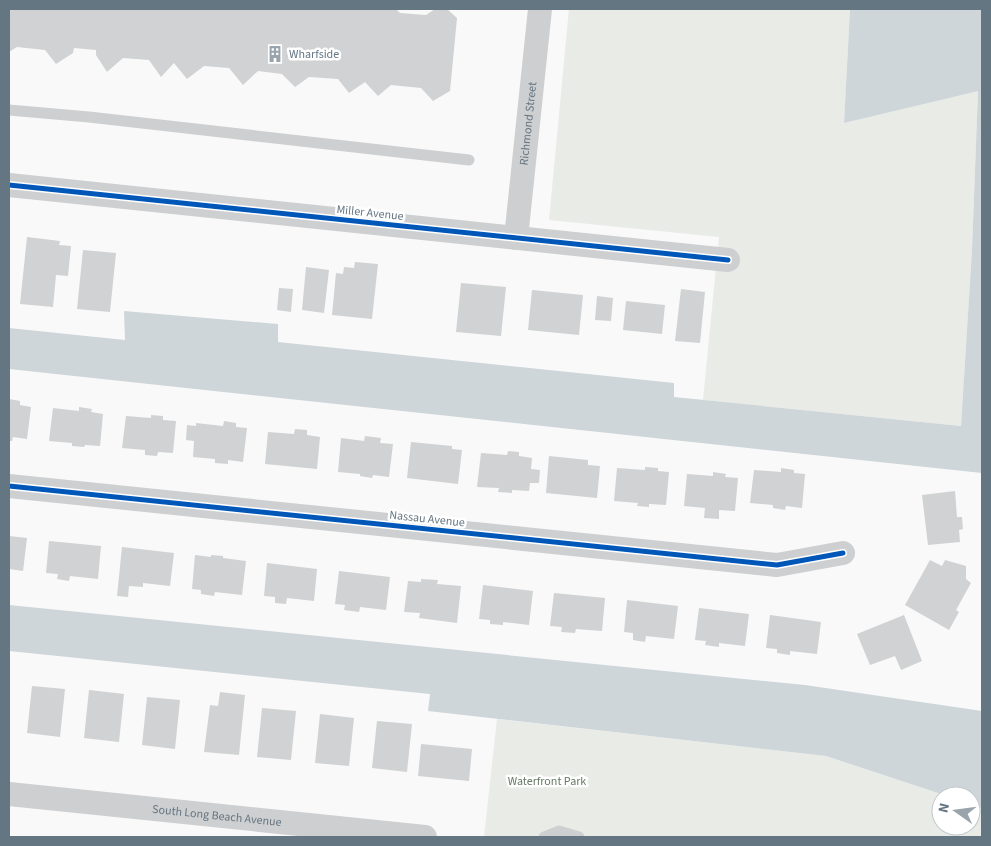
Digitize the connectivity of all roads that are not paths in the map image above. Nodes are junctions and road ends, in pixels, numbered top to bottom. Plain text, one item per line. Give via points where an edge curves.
1 (540, 9) edge
2 (9, 110) edge
3 (469, 160) dead end
4 (9, 185) edge
5 (516, 238) junction
6 (728, 260) dead end
7 (9, 486) edge
8 (843, 553) dead end
9 (9, 794) edge
10 (424, 837) edge
11 (544, 837) edge
12 (579, 837) edge

1 - 5 street, Richmond Street
2 - 3 lane
4 - 5 street, Miller Avenue
5 - 6 street, Miller Avenue
7 - 8 street, Nassau Avenue via 777,565
9 - 10 street, South Long Beach Avenue
11 - 12 lane via 559,831

